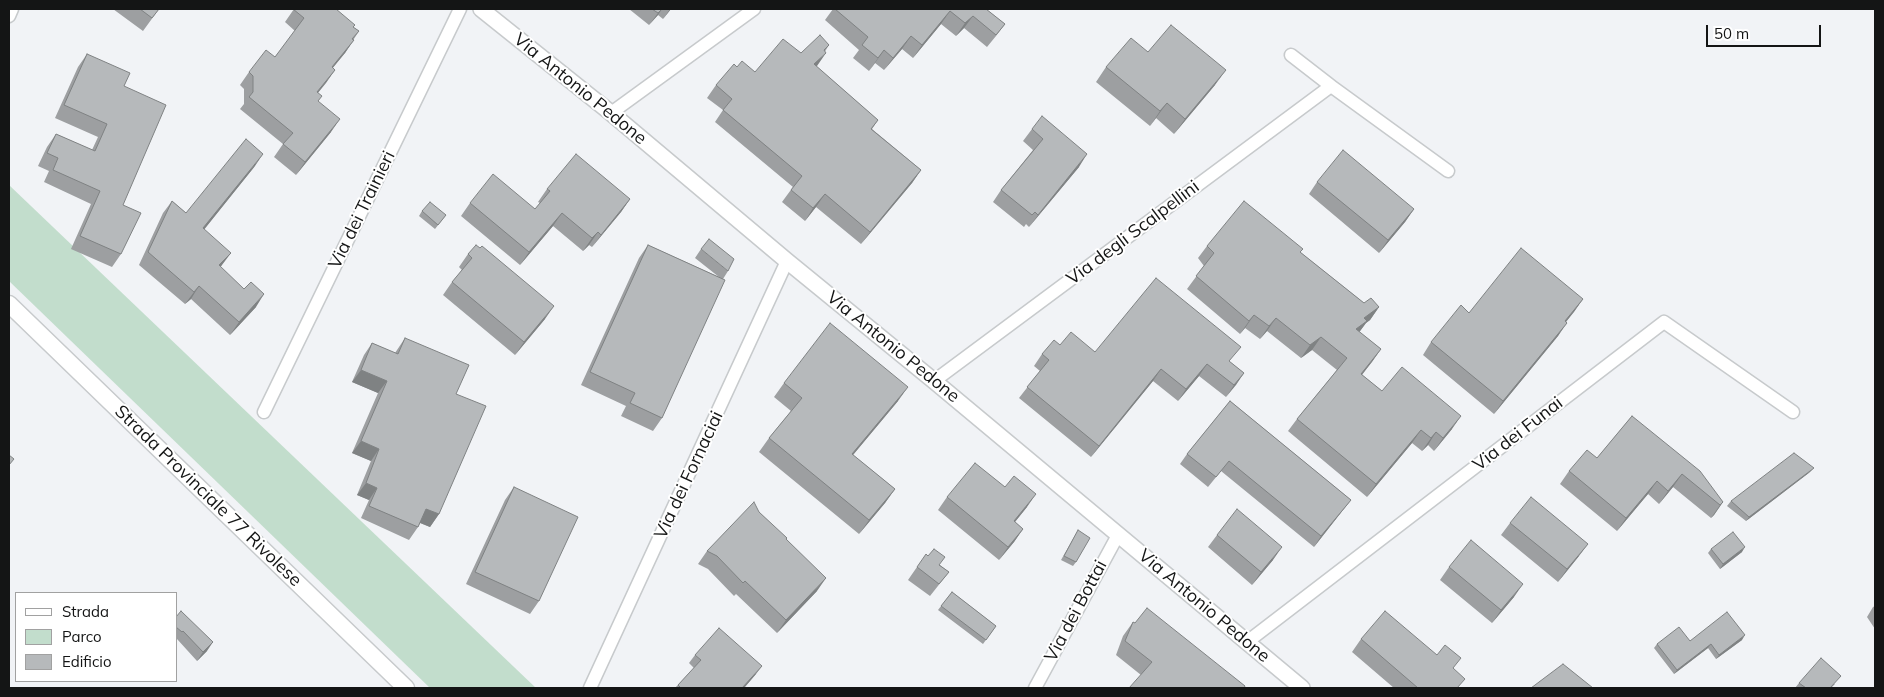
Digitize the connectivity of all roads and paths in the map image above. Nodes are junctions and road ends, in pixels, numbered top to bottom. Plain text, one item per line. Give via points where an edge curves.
1 (12, 9) edge
2 (460, 9) edge
3 (481, 9) edge
4 (754, 9) edge
5 (9, 16) edge
6 (1291, 55) dead end
7 (1332, 86) junction
8 (611, 113) junction
9 (1448, 171) dead end
10 (787, 262) junction
11 (9, 304) edge
12 (934, 381) junction
13 (264, 412) dead end
14 (1793, 412) dead end
15 (1118, 535) junction
16 (1247, 642) junction
17 (406, 688) edge
18 (590, 688) edge
19 (1035, 688) edge
20 (1302, 688) edge

1 - 5 street
2 - 13 street, Via dei Trainieri
3 - 8 street, Via Antonio Pedone
4 - 8 street
6 - 7 street
7 - 9 street
7 - 12 street, Via degli Scalpellini
8 - 10 street, Via Antonio Pedone
10 - 12 street, Via Antonio Pedone
10 - 18 street, Via dei Fornaciai
11 - 17 main road, Strada Provinciale 77 Rivolese
12 - 15 street, Via Antonio Pedone
14 - 16 street, Via dei Funai via 1664,322
15 - 16 street, Via Antonio Pedone
15 - 19 street, Via dei Bottai
16 - 20 street, Via Antonio Pedone

